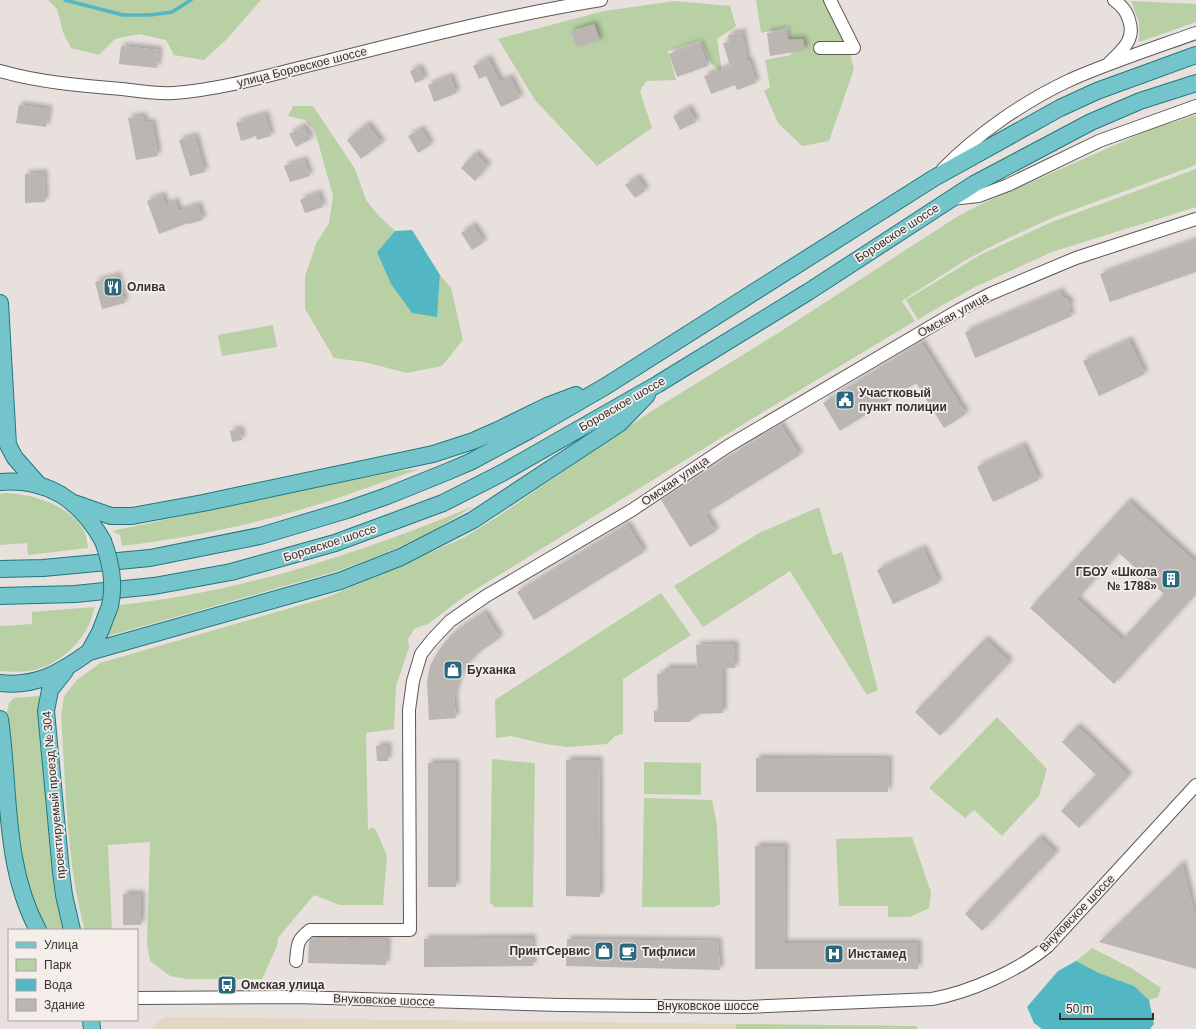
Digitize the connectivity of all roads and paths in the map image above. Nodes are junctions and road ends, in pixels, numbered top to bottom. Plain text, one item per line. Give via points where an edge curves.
1 (600, 0) edge
2 (830, 0) edge
3 (1114, 0) edge
4 (1196, 33) edge
5 (820, 48) dead end
6 (1196, 55) edge
7 (1105, 66) junction
8 (0, 71) edge
9 (1196, 83) edge
10 (1196, 106) edge
11 (934, 178) junction
12 (948, 200) junction
13 (1196, 219) edge
14 (0, 303) edge
15 (658, 384) junction
16 (606, 386) junction
17 (0, 482) edge
18 (38, 484) junction
19 (74, 503) junction
20 (0, 569) edge
21 (0, 596) edge
22 (89, 652) junction
23 (69, 667) junction
24 (0, 683) edge
25 (0, 719) edge
26 (1196, 786) edge
27 (1191, 798) edge
28 (37, 929) edge
29 (72, 929) edge
30 (296, 961) dead end
31 (138, 998) edge

1 - 8 street, улица Боровское шоссе via 509,17 243,83 209,89 172,93 143,92 85,86
2 - 5 street via 854,48
3 - 7 street via 1126,12 1131,34 1125,47
4 - 7 street
6 - 11 main road, Боровское шоссе via 1097,91 1060,108
7 - 11 street via 1069,81 1020,108 967,146
9 - 12 main road, Боровское шоссе via 1140,101 1080,127
10 - 12 street via 1099,141 1008,185 979,196
11 - 16 main road, Боровское шоссе
12 - 15 main road, Боровское шоссе via 808,292
13 - 30 street, Омская улица via 1076,258 990,294 959,310 728,446 632,510 486,596 450,621 421,654 413,681 409,710 410,930 310,930 298,941
14 - 18 main road via 8,445 15,458
15 - 21 main road, Боровское шоссе via 502,473 447,501 335,543 231,572 167,584 74,594
15 - 22 main road via 620,423 473,520 401,557 340,581
16 - 19 main road via 558,401 473,441 426,456 132,516 107,515
16 - 20 main road, Боровское шоссе via 470,462 347,510 260,536 164,556 43,568
17 - 18 main road
18 - 19 main road
19 - 22 main road, bridge via 88,516 103,541 112,577 110,606
22 - 23 main road
23 - 24 main road via 35,682
23 - 29 main road, проектируемый проезд № 304 via 50,690 46,711 61,872
25 - 28 main road via 13,851 24,897
26 - 27 street, Внуковское шоссе
27 - 31 street, Внуковское шоссе via 1048,946 1028,961 997,977 944,997 745,1007 560,1005 296,997

